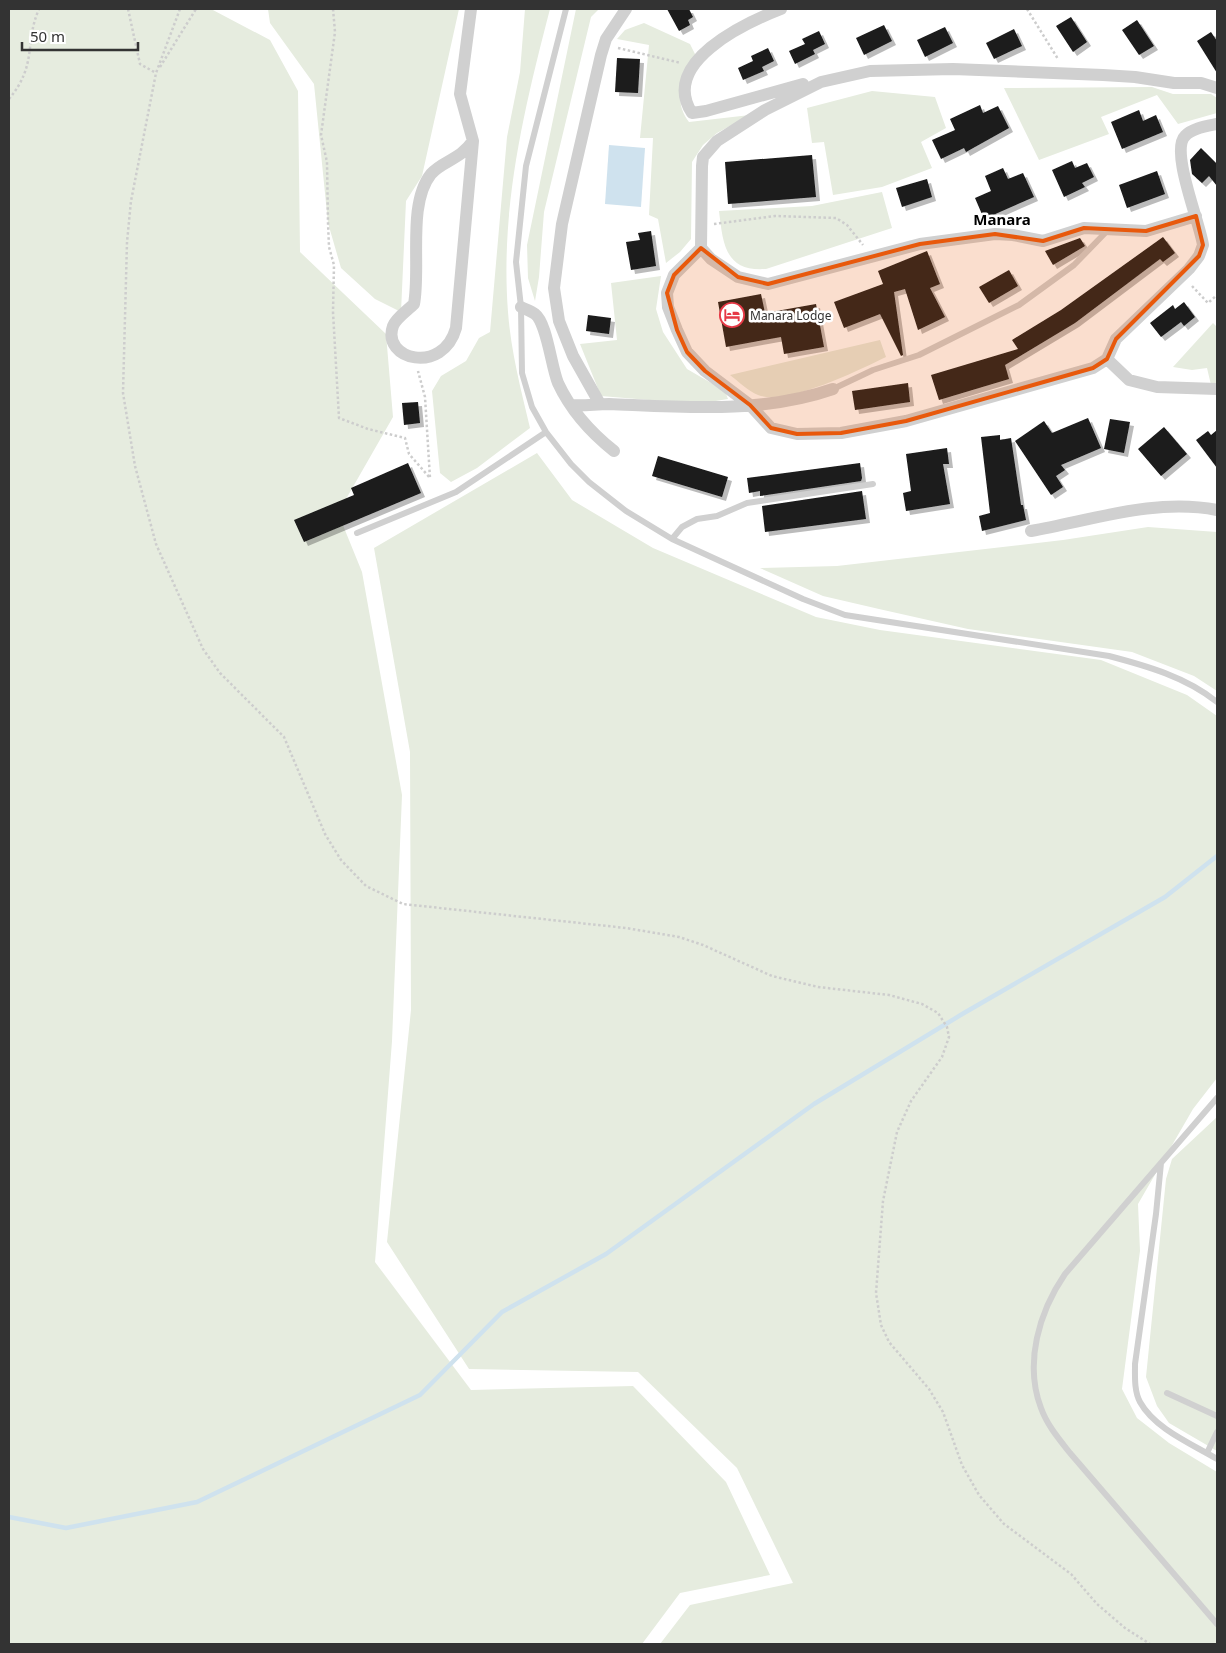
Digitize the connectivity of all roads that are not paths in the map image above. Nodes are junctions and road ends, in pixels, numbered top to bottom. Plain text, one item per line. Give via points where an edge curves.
1 (471, 9) edge
2 (566, 9) edge
3 (626, 9) edge
4 (781, 9) edge
5 (821, 82) junction
6 (1217, 88) edge
7 (1217, 124) edge
8 (473, 141) junction
9 (1196, 216) junction
10 (1108, 230) junction
11 (701, 248) junction
12 (521, 307) junction
13 (1107, 359) junction
14 (833, 389) joint
15 (1217, 389) edge
16 (600, 404) junction
17 (750, 405) junction
18 (571, 406) junction
19 (546, 432) junction
20 (614, 450) dead end
21 (873, 484) dead end
22 (1217, 510) edge
23 (1032, 531) dead end
24 (357, 533) dead end
25 (672, 540) junction
26 (1217, 702) edge
27 (1217, 1098) edge
28 (1161, 1162) junction
29 (1167, 1393) dead end
30 (1217, 1416) edge
31 (1217, 1432) edge
32 (1207, 1453) junction
33 (1217, 1459) edge
34 (1217, 1624) edge

1 - 8 street via 460,94
2 - 12 lane via 524,176 516,262
3 - 16 street via 604,44 562,224 554,288 559,321 573,356
4 - 5 street via 730,32 692,66 686,85 686,105 692,113
5 - 6 street via 870,71 953,69 1135,77 1202,83
5 - 11 street via 747,120 703,157
7 - 9 street via 1195,130 1181,141 1181,164
8 - 8 street via 454,338 440,353 427,359 414,357 404,354 392,333 394,324 414,304 421,193 432,173 457,158
9 - 10 street via 1146,231
9 - 13 street via 1203,245 1199,256 1116,339
10 - 11 street via 1073,230 1043,241 1004,234 920,244 768,284 738,277
10 - 14 lane via 1074,265 1019,305 919,355 873,370
11 - 17 street via 674,275 667,293 668,307 687,352 705,371
12 - 18 street via 536,314 541,322 551,365
12 - 19 lane via 522,373 532,407
13 - 15 street via 1128,380 1157,387
13 - 17 street via 1093,368 998,396 906,421 841,433 797,434 771,428
14 - 17 street
16 - 17 street via 671,408
16 - 18 street
18 - 20 street via 581,420
19 - 24 lane via 456,492
19 - 25 lane via 589,482 626,512
21 - 25 lane via 747,503 717,516 697,519 682,527
22 - 23 street via 1183,507 1144,509
25 - 26 lane via 845,615 1109,656 1180,679
27 - 28 lane
28 - 32 lane via 1135,1383 1140,1401 1153,1419
28 - 34 lane via 1054,1289 1045,1308 1035,1347 1033,1372 1041,1409 1055,1434
29 - 30 lane
31 - 32 lane
32 - 33 lane

